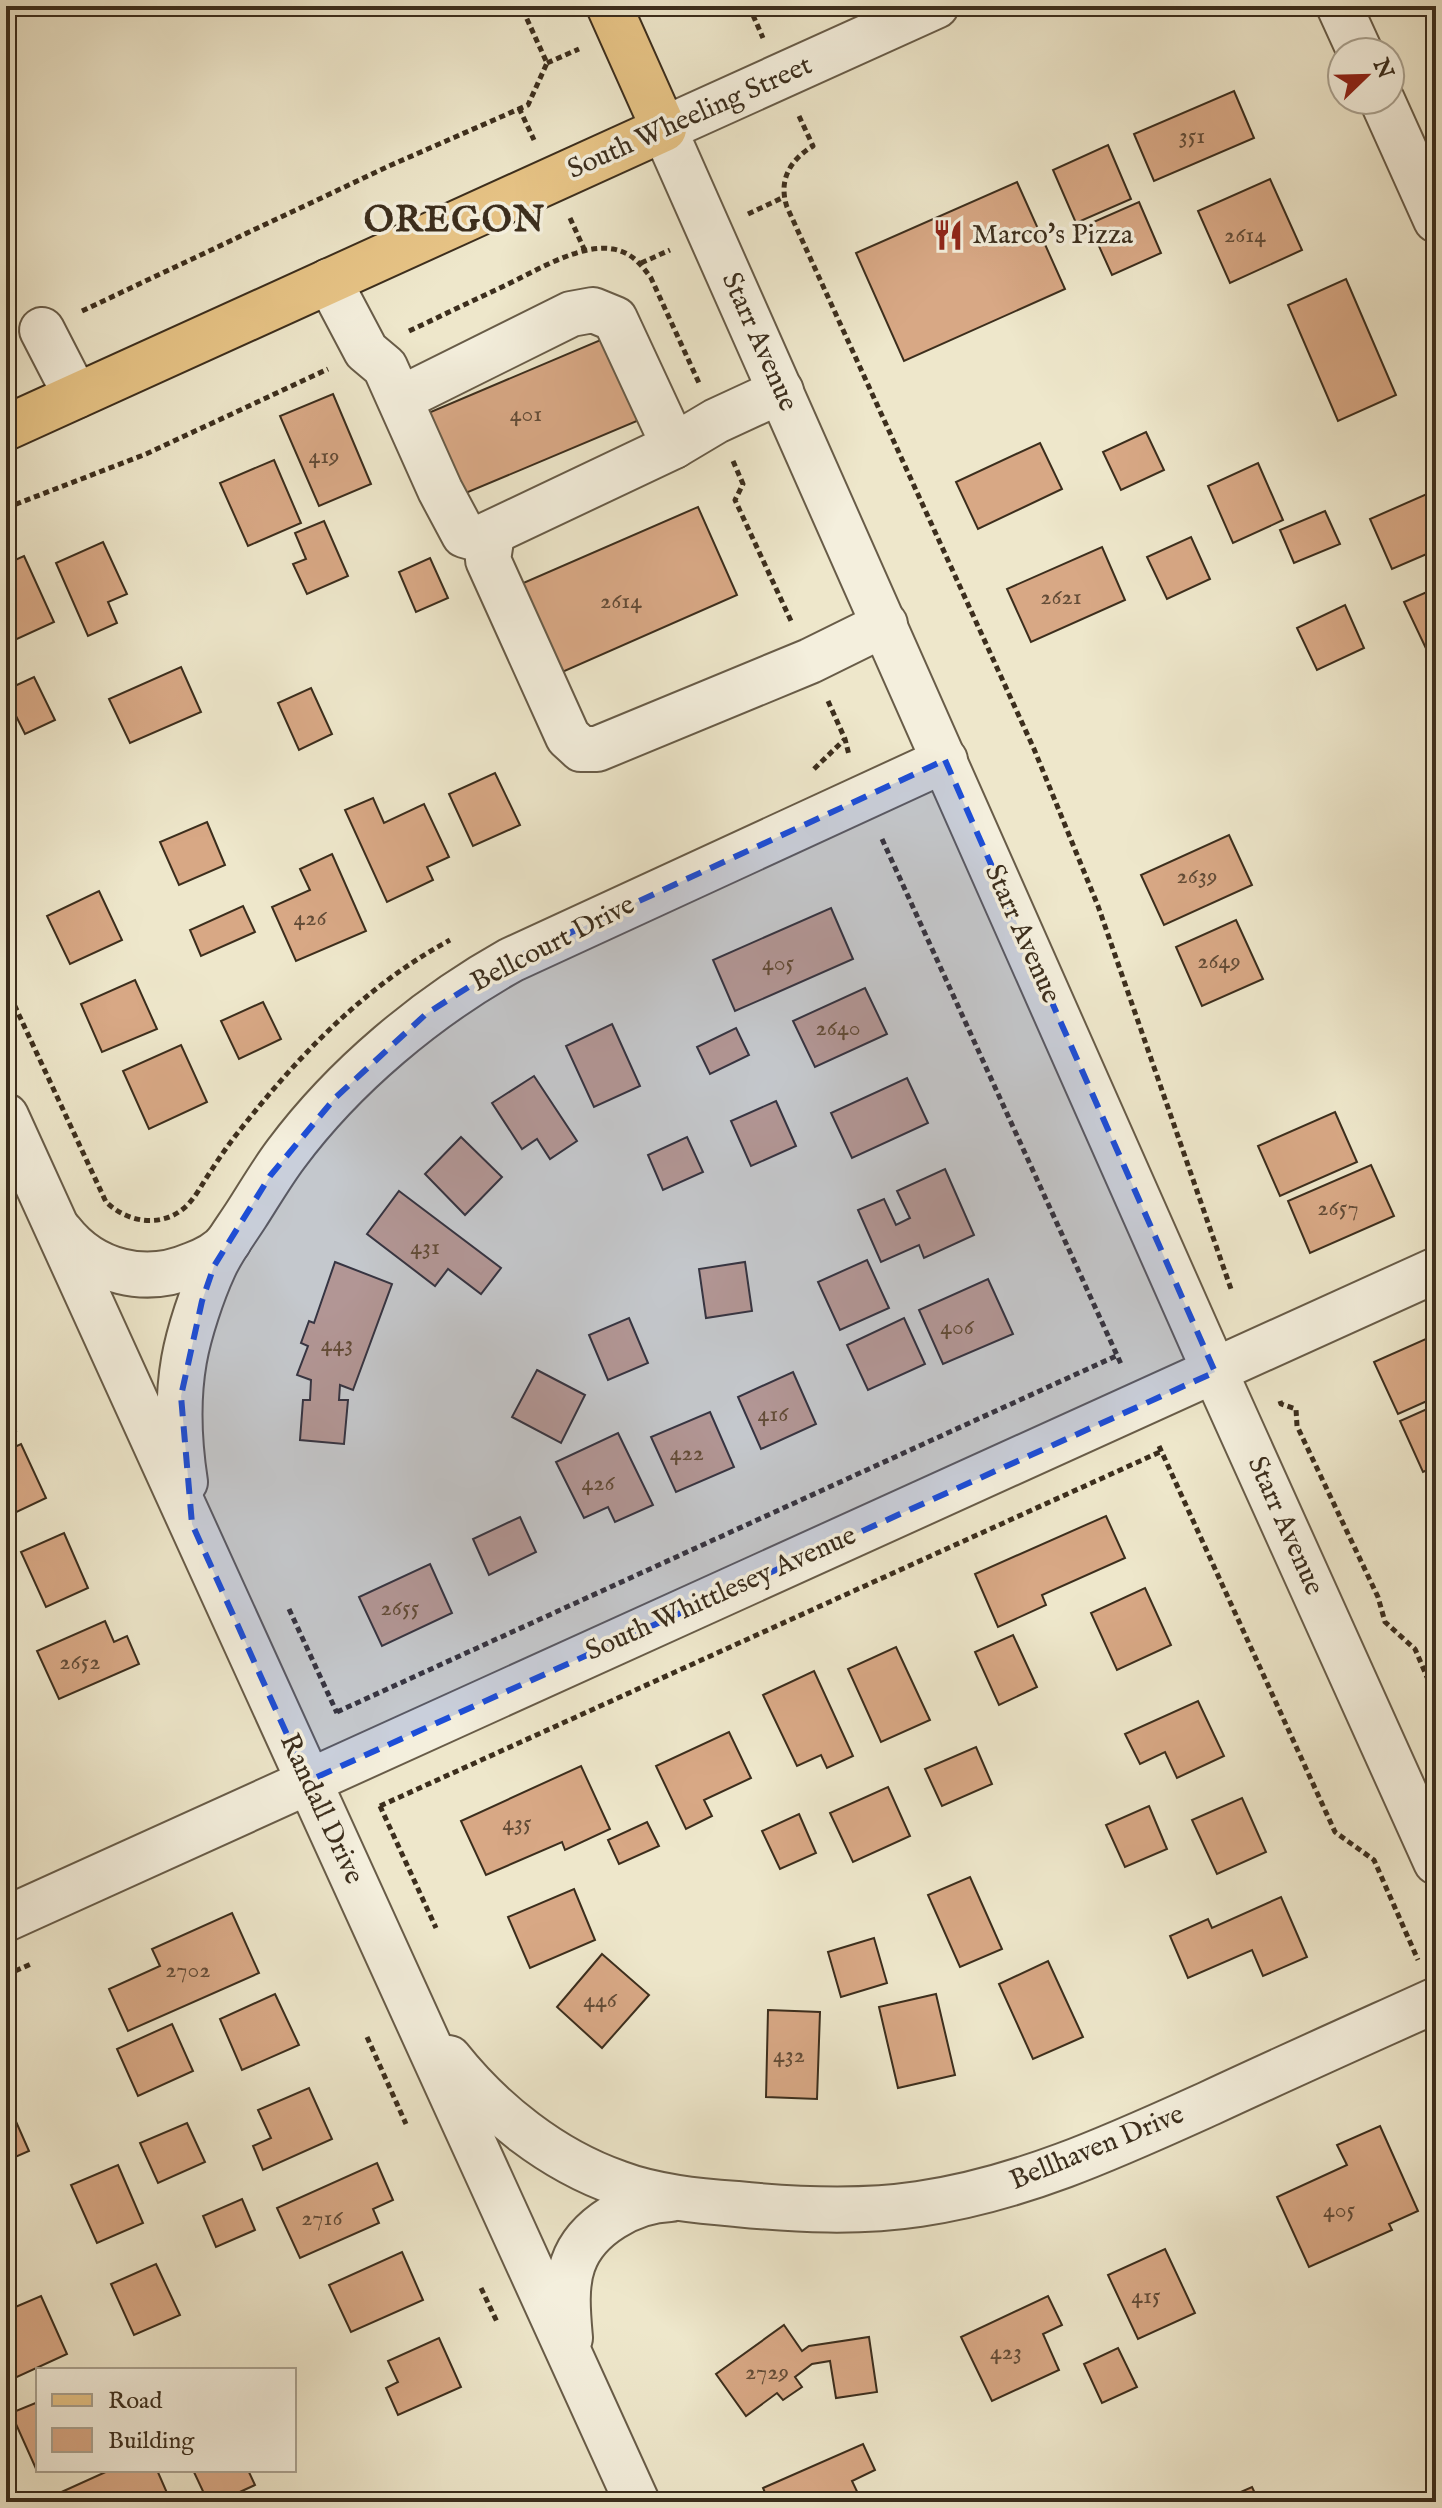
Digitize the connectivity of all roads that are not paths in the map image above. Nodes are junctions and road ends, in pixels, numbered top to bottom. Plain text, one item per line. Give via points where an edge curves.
1 (609, 6) edge
2 (936, 6) edge
3 (1339, 6) edge
4 (1353, 36) edge
5 (1389, 116) edge
6 (664, 129) junction
7 (1436, 220) edge
8 (329, 281) junction
9 (42, 330) road end
10 (781, 391) junction
11 (76, 396) junction
12 (400, 399) junction
13 (6, 428) edge
14 (674, 446) junction
15 (492, 534) junction
16 (885, 624) junction
17 (945, 760) junction
18 (6, 1116) edge
19 (54, 1222) junction
20 (237, 1229) junction
21 (1436, 1270) edge
22 (1215, 1372) junction
23 (192, 1524) junction
24 (308, 1781) junction
25 (1436, 1862) edge
26 (6, 1919) edge
27 (1436, 2000) edge
28 (416, 2015) junction
29 (690, 2198) junction
30 (573, 2360) junction
31 (637, 2502) edge

1 - 6 main road, Starr Avenue
2 - 6 street, South Wheeling Street
3 - 4 street
5 - 7 street
6 - 8 main road, South Wheeling Street
6 - 10 street, Starr Avenue
8 - 11 main road, South Wheeling Street
8 - 12 street via 366,351 385,367
9 - 11 street
10 - 14 street
10 - 16 street, Starr Avenue
11 - 13 main road, South Wheeling Street
12 - 14 street via 571,314 593,310 615,319
12 - 15 street via 464,535 478,539
14 - 15 street
15 - 16 street via 488,560 568,737 581,749 597,749 810,661
16 - 17 street, Starr Avenue
17 - 20 street, Bellcourt Drive via 536,946 480,977 426,1014 335,1098 270,1176
17 - 22 street, Starr Avenue
18 - 19 street, Randall Drive
19 - 20 street, Bellcourt Drive via 85,1256 106,1267 160,1276 223,1248
19 - 23 street, Randall Drive
20 - 23 street, Bellcourt Drive via 214,1266 184,1360 180,1436
21 - 22 street, South Whittlesey Avenue
22 - 24 street, South Whittlesey Avenue
22 - 25 street, Starr Avenue
23 - 24 street, Randall Drive
24 - 26 street, South Whittlesey Avenue
24 - 28 street, Randall Drive
27 - 29 street, Bellhaven Drive via 1102,2152 987,2190 919,2204 853,2209
28 - 29 street, Bellhaven Drive via 462,2074 533,2138 618,2183
28 - 30 street, Randall Drive
29 - 30 street, Bellhaven Drive via 626,2209 583,2248 573,2263 570,2284
30 - 31 street, Randall Drive

